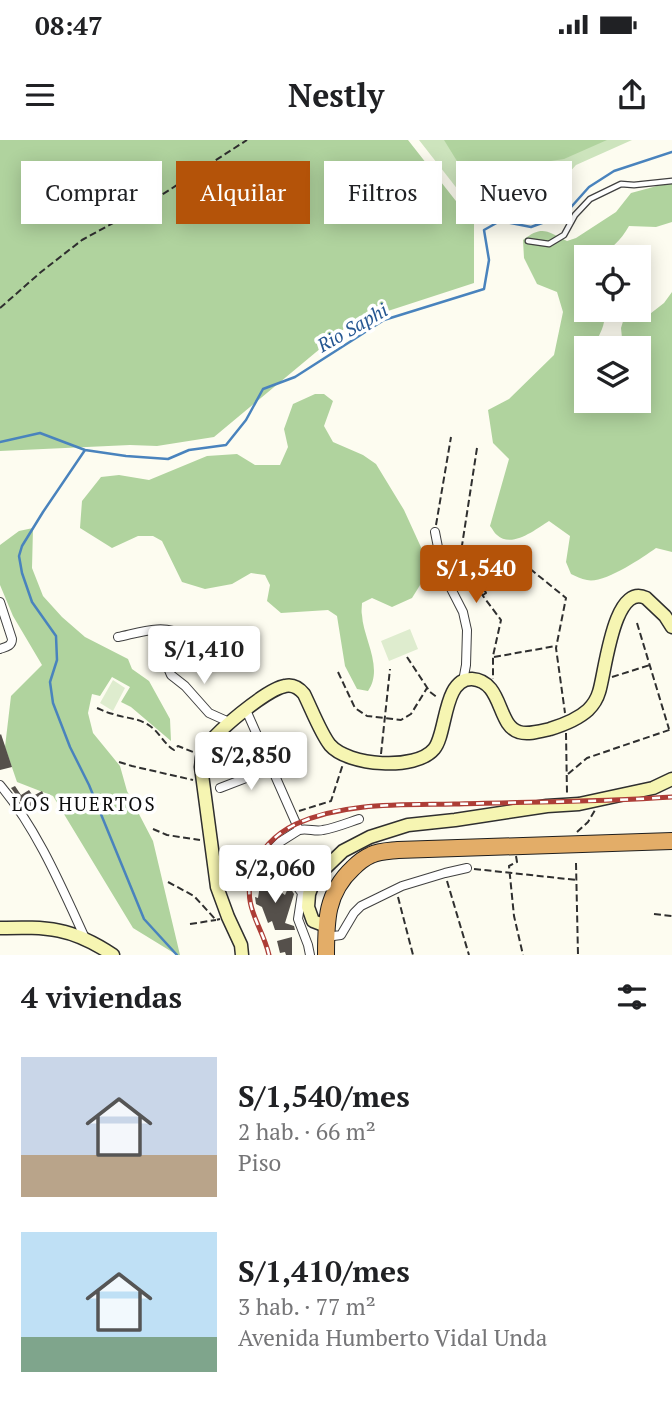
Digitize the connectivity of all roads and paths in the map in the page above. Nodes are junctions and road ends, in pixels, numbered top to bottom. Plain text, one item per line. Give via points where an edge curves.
1 (247, 140) edge
2 (672, 181) edge
3 (528, 241) dead end
4 (0, 308) edge
5 (451, 437) dead end
6 (477, 448) dead end
7 (435, 533) joint
8 (483, 596) junction
9 (0, 602) edge
10 (637, 623) dead end
11 (672, 627) edge
12 (118, 637) dead end
13 (556, 646) junction
14 (0, 649) edge
15 (407, 657) dead end
16 (493, 658) junction
17 (650, 665) junction
18 (390, 669) dead end
19 (338, 672) dead end
20 (463, 681) junction
21 (428, 688) junction
22 (599, 692) junction
23 (494, 694) junction
24 (448, 704) junction
25 (97, 708) dead end
26 (246, 710) junction
27 (384, 719) junction
28 (229, 722) junction
29 (566, 723) junction
30 (671, 729) edge
31 (261, 743) junction
32 (202, 756) junction
33 (345, 757) junction
34 (119, 762) dead end
35 (381, 762) junction
36 (214, 763) dead end
37 (272, 768) junction
38 (567, 775) junction
39 (672, 779) edge
40 (203, 782) junction
41 (0, 785) edge
42 (220, 788) dead end
43 (567, 799) dead end
44 (597, 807) dead end
45 (292, 813) junction
46 (359, 819) dead end
47 (153, 830) dead end
48 (299, 831) junction
49 (672, 841) edge
50 (212, 842) junction
51 (563, 844) junction
52 (515, 845) junction
53 (576, 863) dead end
54 (467, 868) joint
55 (445, 873) junction
56 (510, 874) junction
57 (577, 880) junction
58 (168, 882) dead end
59 (402, 886) junction
60 (307, 890) junction
61 (654, 914) dead end
62 (672, 916) edge
63 (222, 918) junction
64 (190, 924) dead end
65 (0, 928) edge
66 (326, 932) junction
67 (85, 938) junction
68 (113, 955) edge
69 (242, 955) edge
70 (310, 955) edge
71 (326, 955) edge
72 (412, 955) edge
73 (469, 955) edge
74 (523, 955) edge
75 (578, 955) edge

1 - 4 path via 82,240
2 - 3 lane via 621,184 590,199 564,235 549,244
5 - 7 path
6 - 8 path via 459,565 464,585 477,588
7 - 20 street via 443,573 467,630
8 - 13 path via 482,587 490,590 488,584 493,586 529,568 566,598
8 - 16 path via 501,620
9 - 14 street via 12,642
10 - 17 path
11 - 22 main road via 642,595 632,598 611,637
12 - 28 street via 158,630 182,635 165,661 171,675 208,713
13 - 16 path
13 - 29 path
15 - 21 path
16 - 23 path
17 - 22 path via 613,677 604,692
17 - 30 path
18 - 27 path
19 - 27 path via 355,708
20 - 23 main road via 480,681
20 - 24 main road
21 - 24 path
21 - 27 path via 411,714 401,720
22 - 29 main road via 590,708
23 - 29 main road via 509,725 518,732
24 - 35 main road via 432,752 416,760
25 - 32 path via 150,726 174,750 178,746
26 - 28 main road
26 - 31 street
26 - 33 main road via 282,686 299,688 329,745
27 - 35 path
28 - 32 main road
29 - 38 path
30 - 38 path via 587,758
31 - 36 street
31 - 37 street
32 - 40 main road
33 - 35 main road
33 - 45 path via 331,800
34 - 40 path
37 - 42 street
37 - 45 street
38 - 43 path
39 - 60 main road via 653,788 579,804 408,825 343,851
40 - 50 main road
41 - 67 street via 55,872
44 - 51 path via 581,830
45 - 48 street
46 - 48 street via 319,831
47 - 50 path
48 - 60 street via 271,852
49 - 51 highway
50 - 63 main road
51 - 52 highway
52 - 56 path via 517,862 509,866
52 - 66 highway via 398,849 370,855 338,885 331,898
53 - 57 path
54 - 55 street
54 - 56 path
55 - 59 street
55 - 73 path
56 - 57 path
56 - 74 path
57 - 75 path
58 - 63 path
59 - 66 street via 361,906 341,936
59 - 72 path via 397,898
60 - 66 main road via 313,921
60 - 70 street via 298,919
61 - 62 path
63 - 64 path
63 - 69 main road via 241,944
65 - 67 main road via 41,927
66 - 71 highway
67 - 68 main road

